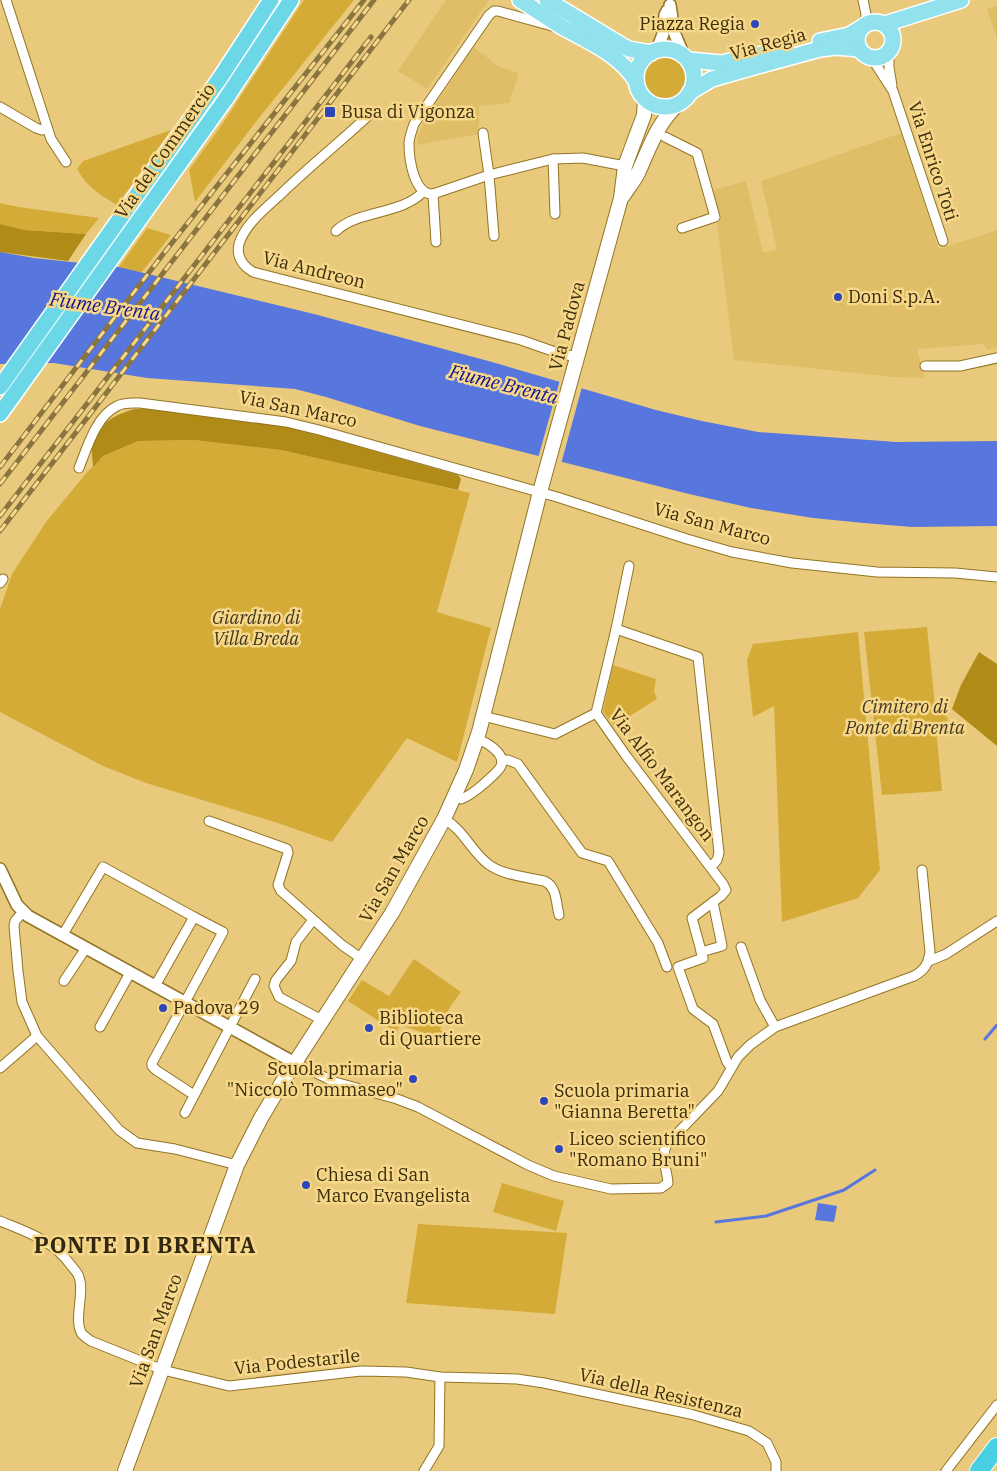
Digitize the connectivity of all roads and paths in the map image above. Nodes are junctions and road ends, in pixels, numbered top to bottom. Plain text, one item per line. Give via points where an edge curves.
1 (6, 0) edge
2 (271, 0) edge
3 (291, 0) edge
4 (520, 0) edge
5 (547, 0) edge
6 (863, 0) edge
7 (961, 0) edge
8 (671, 3) edge
9 (917, 15) junction
10 (885, 24) junction
11 (562, 26) junction
12 (863, 27) junction
13 (891, 47) junction
14 (654, 51) junction
15 (865, 53) junction
16 (687, 58) junction
17 (636, 81) junction
18 (690, 92) junction
19 (893, 92) junction
20 (645, 99) junction
21 (679, 103) junction
22 (0, 107) edge
23 (369, 115) dead end
24 (47, 128) junction
25 (483, 133) dead end
26 (665, 137) dead end
27 (553, 159) junction
28 (66, 162) dead end
29 (625, 166) junction
30 (489, 175) junction
31 (423, 192) junction
32 (433, 194) junction
33 (622, 198) junction
34 (556, 214) dead end
35 (682, 228) dead end
36 (336, 231) dead end
37 (494, 236) dead end
38 (943, 241) dead end
39 (436, 242) dead end
40 (997, 358) edge
41 (573, 360) junction
42 (925, 366) dead end
43 (0, 387) edge
44 (0, 414) edge
45 (79, 468) dead end
46 (542, 486) junction
47 (628, 566) dead end
48 (997, 577) edge
49 (616, 629) junction
50 (596, 713) junction
51 (483, 716) junction
52 (477, 740) junction
53 (502, 760) junction
54 (455, 796) junction
55 (444, 819) junction
56 (211, 820) dead end
57 (711, 867) junction
58 (0, 869) edge
59 (922, 870) dead end
60 (713, 902) junction
61 (23, 912) junction
62 (559, 915) dead end
63 (194, 917) junction
64 (313, 920) junction
65 (997, 921) edge
66 (62, 936) junction
67 (741, 947) dead end
68 (86, 948) junction
69 (701, 952) junction
70 (362, 959) junction
71 (929, 961) junction
72 (667, 967) dead end
73 (130, 972) junction
74 (255, 979) dead end
75 (64, 981) dead end
76 (155, 986) junction
77 (185, 1002) junction
78 (322, 1020) junction
79 (100, 1027) dead end
80 (230, 1027) junction
81 (775, 1028) junction
82 (37, 1036) junction
83 (295, 1063) junction
84 (0, 1068) edge
85 (732, 1068) junction
86 (194, 1094) junction
87 (185, 1113) dead end
88 (236, 1165) junction
89 (0, 1220) edge
90 (162, 1370) junction
91 (440, 1377) junction
92 (997, 1405) edge
93 (997, 1447) edge
94 (981, 1469) edge
95 (125, 1471) edge
96 (424, 1471) edge
97 (776, 1471) edge
98 (946, 1471) edge

1 - 24 street
2 - 43 highway, Via del Commercio via 220,78
3 - 44 highway, Via del Commercio via 224,100
4 - 11 main road
5 - 14 main road via 629,49
6 - 12 street via 866,14
7 - 9 main road
8 - 14 street via 665,15 663,34
8 - 16 street via 674,32
9 - 10 main road
9 - 13 main road
10 - 12 main road via 875,21
10 - 13 main road via 892,32
11 - 17 main road via 610,54 631,72
11 - 31 street via 498,11 489,15 414,124 409,142 410,157 418,186
12 - 15 main road via 857,38
12 - 16 main road, Via Regia via 849,35 721,63
13 - 15 main road via 881,57
13 - 19 street, Via Enrico Toti via 889,66
14 - 16 main road via 672,50
14 - 17 main road via 639,65
15 - 18 main road, Via Regia via 836,47 791,57 712,79
15 - 19 street, Via Enrico Toti
16 - 18 main road via 694,78
17 - 20 main road
18 - 21 main road, Via Padova
19 - 38 street, Via Enrico Toti
20 - 21 main road via 661,107
20 - 29 main road, Via Padova via 644,115
21 - 33 main road, Via Padova via 657,129 637,174
22 - 24 street via 36,128
23 - 41 street, Via Andreon via 252,223 239,246 239,256 245,267 253,272 521,340
24 - 28 street via 54,146
25 - 30 street
26 - 35 street via 697,153 715,217
27 - 29 street via 583,158
27 - 30 street
27 - 34 street
29 - 33 main road, Via Padova
30 - 32 street
30 - 37 street
31 - 32 street
31 - 36 street via 406,204 348,223
32 - 39 street
33 - 41 main road, Via Padova
40 - 42 street via 960,366
41 - 46 main road, Via Padova
45 - 46 street, Via San Marco via 94,431 110,410 123,404 140,403 286,422
46 - 48 street, Via San Marco via 688,540 732,552 792,563 878,572
46 - 51 main road, Via San Marco
47 - 49 street
49 - 50 street
49 - 57 street via 698,657 719,853
50 - 51 street, Via Alfio Marangon via 555,734
50 - 57 street, Via Alfio Marangon
51 - 52 main road, Via San Marco
52 - 53 street via 487,743
52 - 54 main road, Via San Marco
53 - 54 street via 498,770 475,792 461,799
53 - 72 street via 518,764 582,853 608,861 658,943
54 - 55 main road, Via San Marco
55 - 62 street via 460,831 483,860 494,868 550,884
55 - 70 main road, Via San Marco via 392,913
56 - 64 street via 287,849 278,885
57 - 60 street, Via Alfio Marangon via 726,890
58 - 61 street
59 - 71 street
60 - 69 street, Via Alfio Marangon via 692,918
60 - 69 street via 722,946
61 - 66 street
61 - 82 street via 14,926 18,970 22,1002
63 - 66 street via 103,867
63 - 76 street
63 - 77 street via 223,932
64 - 70 street
64 - 78 street via 296,942 291,961 274,986 279,997
65 - 71 street via 946,954
66 - 68 street
67 - 81 street via 760,1000
68 - 73 street
68 - 75 street
69 - 85 street via 703,958 678,967 693,1009 713,1024 726,1062
70 - 78 main road, Via San Marco
71 - 81 street via 914,976
73 - 76 street
73 - 79 street
74 - 80 street
76 - 77 street
77 - 80 street
77 - 86 street via 152,1066
78 - 83 main road, Via San Marco
80 - 83 street
80 - 86 street
81 - 85 street via 750,1044
82 - 84 street
82 - 88 street via 119,1130 137,1143 175,1148
83 - 85 street via 335,1082 418,1107 554,1176 611,1189 661,1188 668,1183 663,1158 667,1144 718,1090
83 - 88 main road, Via San Marco
86 - 87 street
88 - 90 main road, Via San Marco
89 - 90 street, Via Podestarile via 40,1237 64,1256 79,1277 79,1326 82,1334 91,1341
90 - 91 street, Via Podestarile via 229,1386 362,1371
90 - 95 main road, Via San Marco
91 - 96 street via 439,1446
91 - 97 street, Via della Resistenza via 517,1379 690,1414 749,1431 767,1443 776,1462
92 - 98 street
93 - 94 highway

